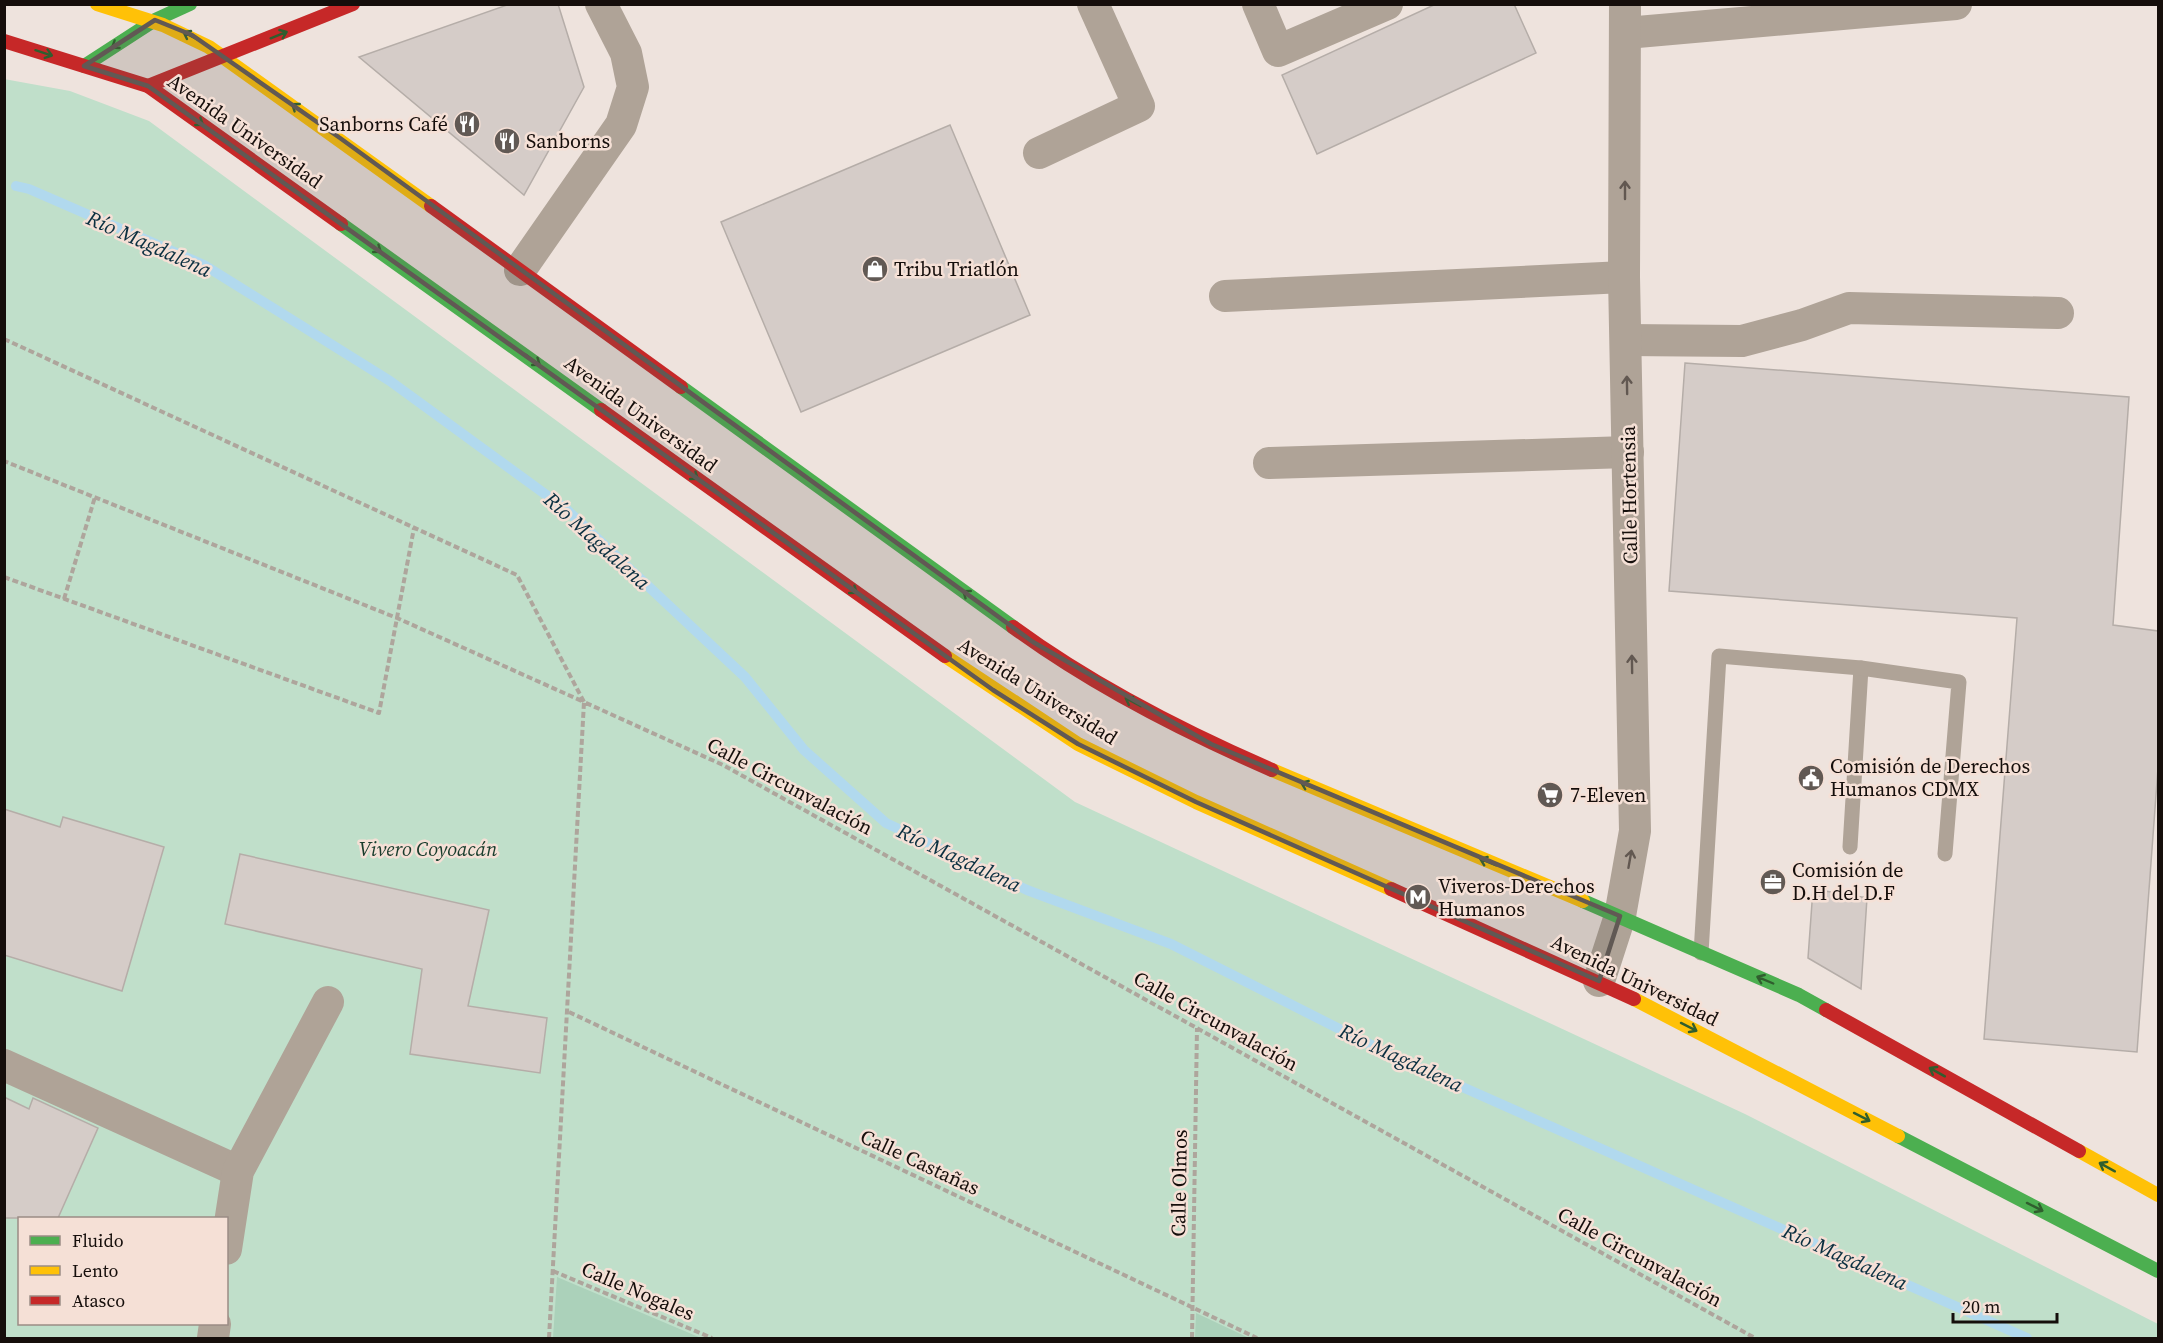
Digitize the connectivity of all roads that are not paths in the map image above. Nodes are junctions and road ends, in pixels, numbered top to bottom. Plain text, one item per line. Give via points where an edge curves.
1 (97, 4) edge
2 (190, 4) edge
3 (353, 4) edge
4 (602, 4) edge
5 (1093, 4) edge
6 (1258, 4) edge
7 (1388, 4) edge
8 (1956, 4) edge
9 (1626, 19) edge
10 (155, 20) junction
11 (4, 41) edge
12 (225, 57) junction
13 (84, 66) junction
14 (148, 86) junction
15 (1039, 153) dead end
16 (520, 270) junction
17 (1624, 277) junction
18 (1225, 296) dead end
19 (2058, 313) dead end
20 (1626, 340) junction
21 (1628, 452) junction
22 (1269, 463) dead end
23 (1861, 668) junction
24 (1850, 847) dead end
25 (1945, 854) dead end
26 (1620, 916) junction
27 (1701, 953) junction
28 (1599, 981) junction
29 (328, 1002) dead end
30 (4, 1065) edge
31 (238, 1171) junction
32 (2158, 1195) edge
33 (228, 1236) edge
34 (2158, 1271) edge

1 - 10 main road, Avenida Universidad
2 - 10 main road
12 -> 3 main road
4 - 16 street via 626,53 633,87 621,125
5 - 15 street via 1139,106
6 - 7 street via 1278,51
8 - 9 street
17 -> 9 street, Calle Hortensia
12 -> 10 main road, Avenida Universidad via 192,35
10 -> 13 main road
11 -> 13 main road, Avenida Universidad
12 - 14 main road
16 -> 12 main road, Avenida Universidad
13 - 14 main road, Avenida Universidad
14 -> 28 main road, Avenida Universidad via 993,690 1078,744 1196,802
26 -> 16 main road, Avenida Universidad via 1211,744 1106,687 1033,642
17 - 18 street
17 - 20 street, Calle Hortensia
19 - 20 street via 1849,308 1742,341
21 -> 20 street, Calle Hortensia
21 - 22 street
26 -> 21 street, Calle Hortensia via 1635,831
23 - 24 lane
23 - 25 lane via 1959,682
23 - 27 lane via 1719,656
26 - 27 main road, Avenida Universidad
26 - 28 street, Calle Hortensia
32 -> 27 main road, Avenida Universidad via 1799,995
28 -> 34 main road, Avenida Universidad
29 - 31 street
30 - 31 street
31 - 33 street

